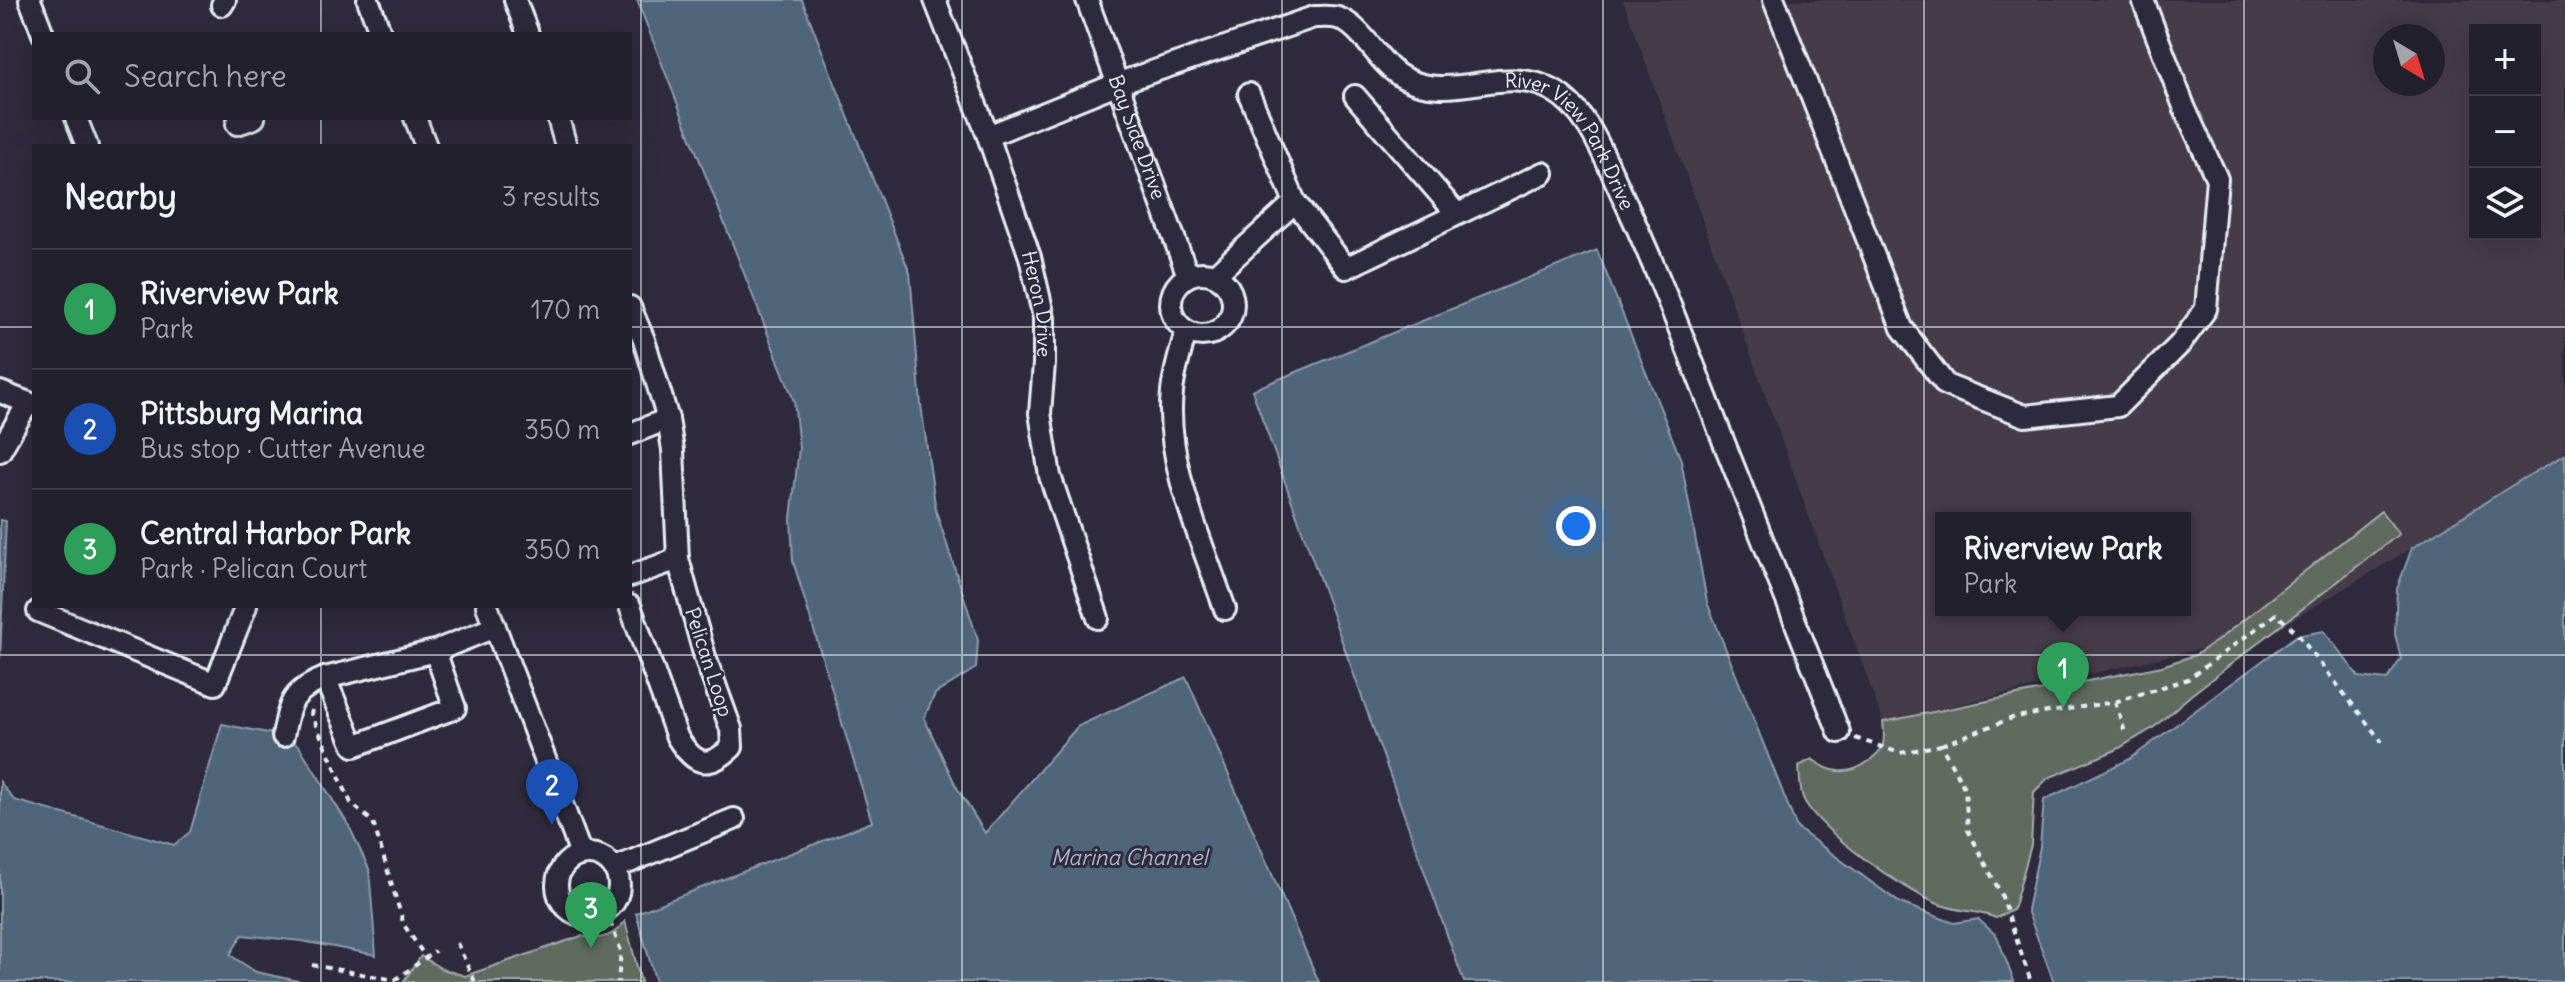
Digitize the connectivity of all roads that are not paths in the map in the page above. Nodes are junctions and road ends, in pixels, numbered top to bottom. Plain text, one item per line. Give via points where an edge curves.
1 (30, 0) edge
2 (368, 0) edge
3 (515, 0) edge
4 (935, 0) edge
5 (1087, 0) edge
6 (1774, 0) edge
7 (2145, 0) edge
8 (42, 32) edge
9 (380, 32) edge
10 (527, 32) edge
11 (1119, 83) junction
12 (1249, 94) dead end
13 (1355, 96) dead end
14 (77, 120) edge
15 (416, 120) edge
16 (559, 120) edge
17 (988, 136) junction
18 (86, 144) edge
19 (425, 144) edge
20 (565, 144) edge
21 (1543, 173) dead end
22 (1295, 202) junction
23 (1457, 214) junction
24 (1215, 275) junction
25 (1188, 276) junction
26 (632, 312) edge
27 (1186, 331) junction
28 (0, 392) edge
29 (31, 404) edge
30 (668, 419) junction
31 (632, 433) edge
32 (0, 451) edge
33 (678, 559) junction
34 (632, 575) edge
35 (245, 608) edge
36 (488, 608) edge
37 (631, 608) edge
38 (1225, 609) dead end
39 (38, 611) dead end
40 (1098, 618) dead end
41 (495, 627) junction
42 (435, 651) junction
43 (325, 678) junction
44 (1839, 732) road end
45 (283, 736) dead end
46 (734, 819) dead end
47 (581, 854) junction
48 (615, 868) junction

1 - 8 street
2 - 9 street
3 - 10 street
4 - 17 street, Heron Drive
5 - 11 street, Bay Side Drive
6 - 7 street via 1902,328 1946,385 2025,416 2118,406 2180,344 2206,309 2217,179
11 - 17 street, River View Park Drive
11 - 25 street, Bay Side Drive
11 - 44 street, River View Park Drive via 1314,17 1337,18 1403,78 1432,88 1517,80 1535,82 1563,97 1597,143 1650,254
12 - 22 street
13 - 23 street
14 - 18 street
15 - 19 street
16 - 20 street
17 - 40 street, Heron Drive via 1030,257 1044,318 1040,413 1050,476
21 - 23 street
22 - 23 street via 1346,268
22 - 24 street
24 - 25 street
24 - 27 street via 1233,296 1227,323 1208,334
25 - 27 street via 1175,289 1171,303
26 - 30 street, Pelican Loop
27 - 38 street via 1172,392 1178,471
28 - 29 street
29 - 32 street
30 - 31 street
30 - 33 street, Pelican Loop
33 - 34 street
33 - 37 street, Pelican Loop via 731,729 732,747 712,762 687,753 677,737
35 - 39 street via 215,684
36 - 41 street
41 - 42 street
41 - 47 street
42 - 43 street
42 - 43 street via 455,708 354,746
43 - 45 street via 306,686 290,703
46 - 48 street
47 - 48 street via 604,857
47 - 48 street via 561,868 557,880 562,903 577,915 587,917 613,905 620,886

